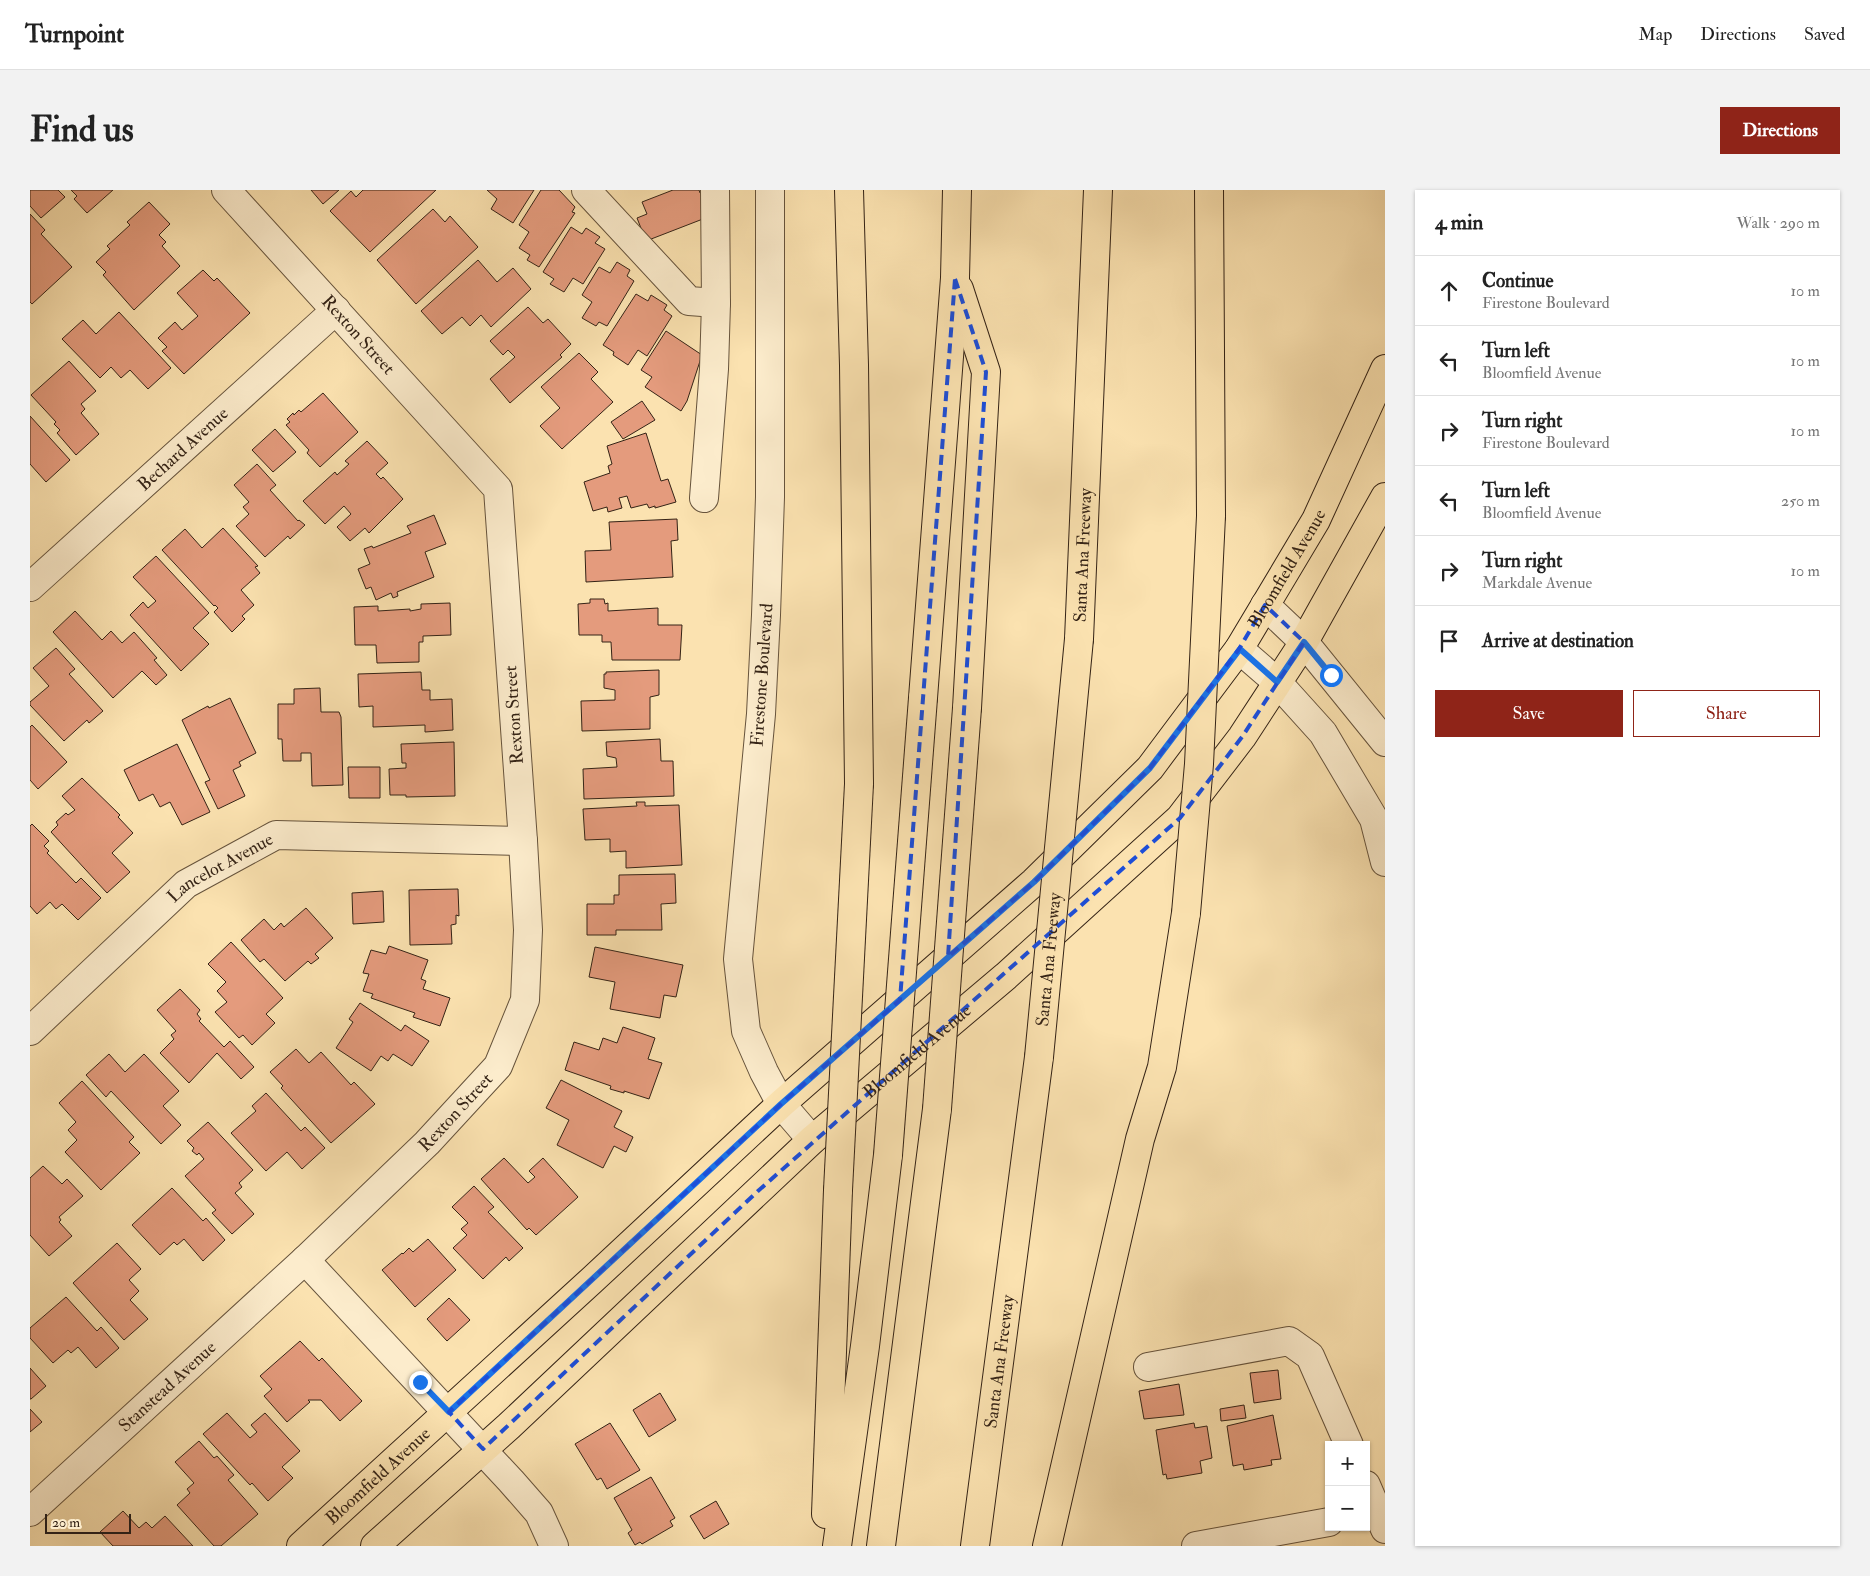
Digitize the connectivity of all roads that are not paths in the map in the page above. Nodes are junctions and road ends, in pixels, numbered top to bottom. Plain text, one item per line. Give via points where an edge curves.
1 (226, 190) edge
2 (586, 190) edge
3 (715, 190) edge
4 (770, 190) edge
5 (849, 190) edge
6 (957, 190) edge
7 (1098, 190) edge
8 (1208, 190) edge
9 (955, 278) junction
10 (716, 303) junction
11 (336, 310) junction
12 (1385, 369) edge
13 (1385, 497) edge
14 (704, 498) dead end
15 (30, 587) edge
16 (1265, 605) junction
17 (1304, 642) junction
18 (1240, 649) junction
19 (1277, 682) junction
20 (1385, 742) edge
21 (523, 841) junction
22 (1385, 862) edge
23 (30, 1031) edge
24 (781, 1104) junction
25 (812, 1140) junction
26 (305, 1260) junction
27 (1148, 1366) dead end
28 (449, 1412) junction
29 (1347, 1441) edge
30 (483, 1449) junction
31 (1366, 1486) edge
32 (30, 1512) edge
33 (1377, 1519) edge
34 (1325, 1523) edge
35 (301, 1546) edge
36 (375, 1546) edge
37 (554, 1546) edge
38 (826, 1546) edge
39 (837, 1546) edge
40 (881, 1546) edge
41 (975, 1546) edge
42 (1047, 1546) edge
43 (1196, 1546) edge

1 - 11 street, Rexton Street
2 - 10 street via 688,301
3 - 10 street
4 - 24 street, Firestone Boulevard via 770,497 766,615 761,714 738,959 746,1031
5 - 38 main road, bridge via 860,784 838,1190
6 - 9 main road
7 - 41 main road, Santa Ana Freeway, bridge via 1079,639 1039,1057
8 - 42 main road, bridge via 1211,516 1199,764 1186,913 1162,1066 1140,1139
9 - 39 main road, bridge via 888,1155
9 - 40 main road, bridge via 986,372 967,708 937,1109
10 - 14 street
11 - 15 street, Bechard Avenue
11 - 21 street, Rexton Street via 498,488
12 - 16 main road, Bloomfield Avenue via 1316,520
13 - 17 main road, Bloomfield Avenue
16 - 17 street
16 - 18 main road, Bloomfield Avenue
17 - 19 main road, Bloomfield Avenue
17 - 20 street
18 - 19 street
18 - 24 main road, Bloomfield Avenue via 1143,774 1034,882
19 - 22 street via 1323,734 1341,763 1374,820
19 - 25 main road, Bloomfield Avenue via 1242,737 1180,818 1006,976
21 - 23 street, Lancelot Avenue via 276,835 186,884
21 - 26 street, Rexton Street via 528,930 526,1000 498,1066 427,1143
24 - 25 street, Firestone Boulevard
24 - 28 main road, Bloomfield Avenue
25 - 30 main road, Bloomfield Avenue
26 - 28 street
26 - 32 street, Stanstead Avenue
27 - 29 street via 1290,1341 1310,1356
28 - 30 street
28 - 35 main road, Bloomfield Avenue
30 - 36 main road, Bloomfield Avenue
30 - 37 street via 539,1513
31 - 33 street
34 - 43 street

